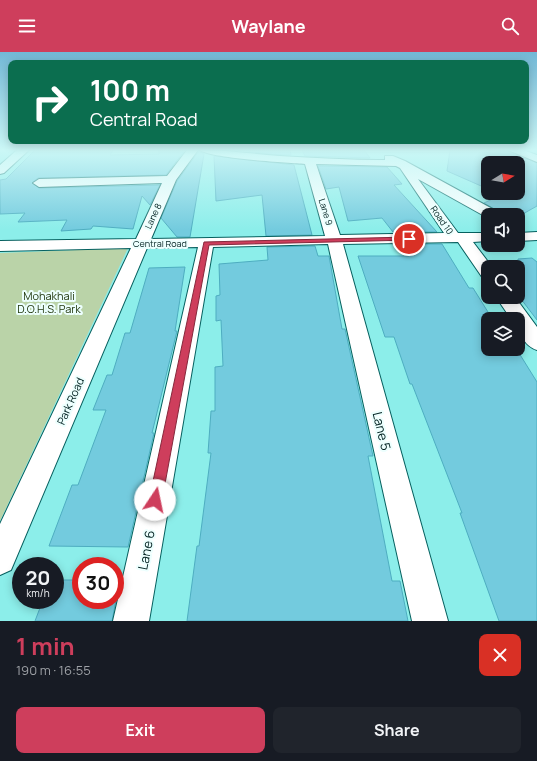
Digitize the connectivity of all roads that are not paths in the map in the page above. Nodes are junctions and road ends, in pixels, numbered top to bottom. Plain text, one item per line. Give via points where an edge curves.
1 (172, 177) edge
2 (314, 177) edge
3 (411, 177) edge
4 (425, 177) edge
5 (170, 179) junction
6 (39, 183) dead end
7 (481, 208) edge
8 (481, 237) edge
9 (459, 238) junction
10 (334, 240) junction
11 (141, 243) junction
12 (206, 243) junction
13 (0, 246) edge
14 (481, 265) edge
15 (510, 304) edge
16 (537, 342) edge
17 (0, 559) edge
18 (132, 621) edge
19 (430, 621) edge

1 - 5 street, Lane 8
2 - 10 street, Lane 9
3 - 9 street, Road 10
4 - 7 street
5 - 6 street
5 - 11 street, Lane 8
8 - 9 street, Central Road
9 - 10 street, Central Road
9 - 14 street, Road 10
10 - 12 street, Central Road
10 - 19 street, Lane 5
11 - 12 street, Central Road
11 - 13 street, Central Road
11 - 17 street, Park Road
12 - 18 street, Lane 6
15 - 16 street

